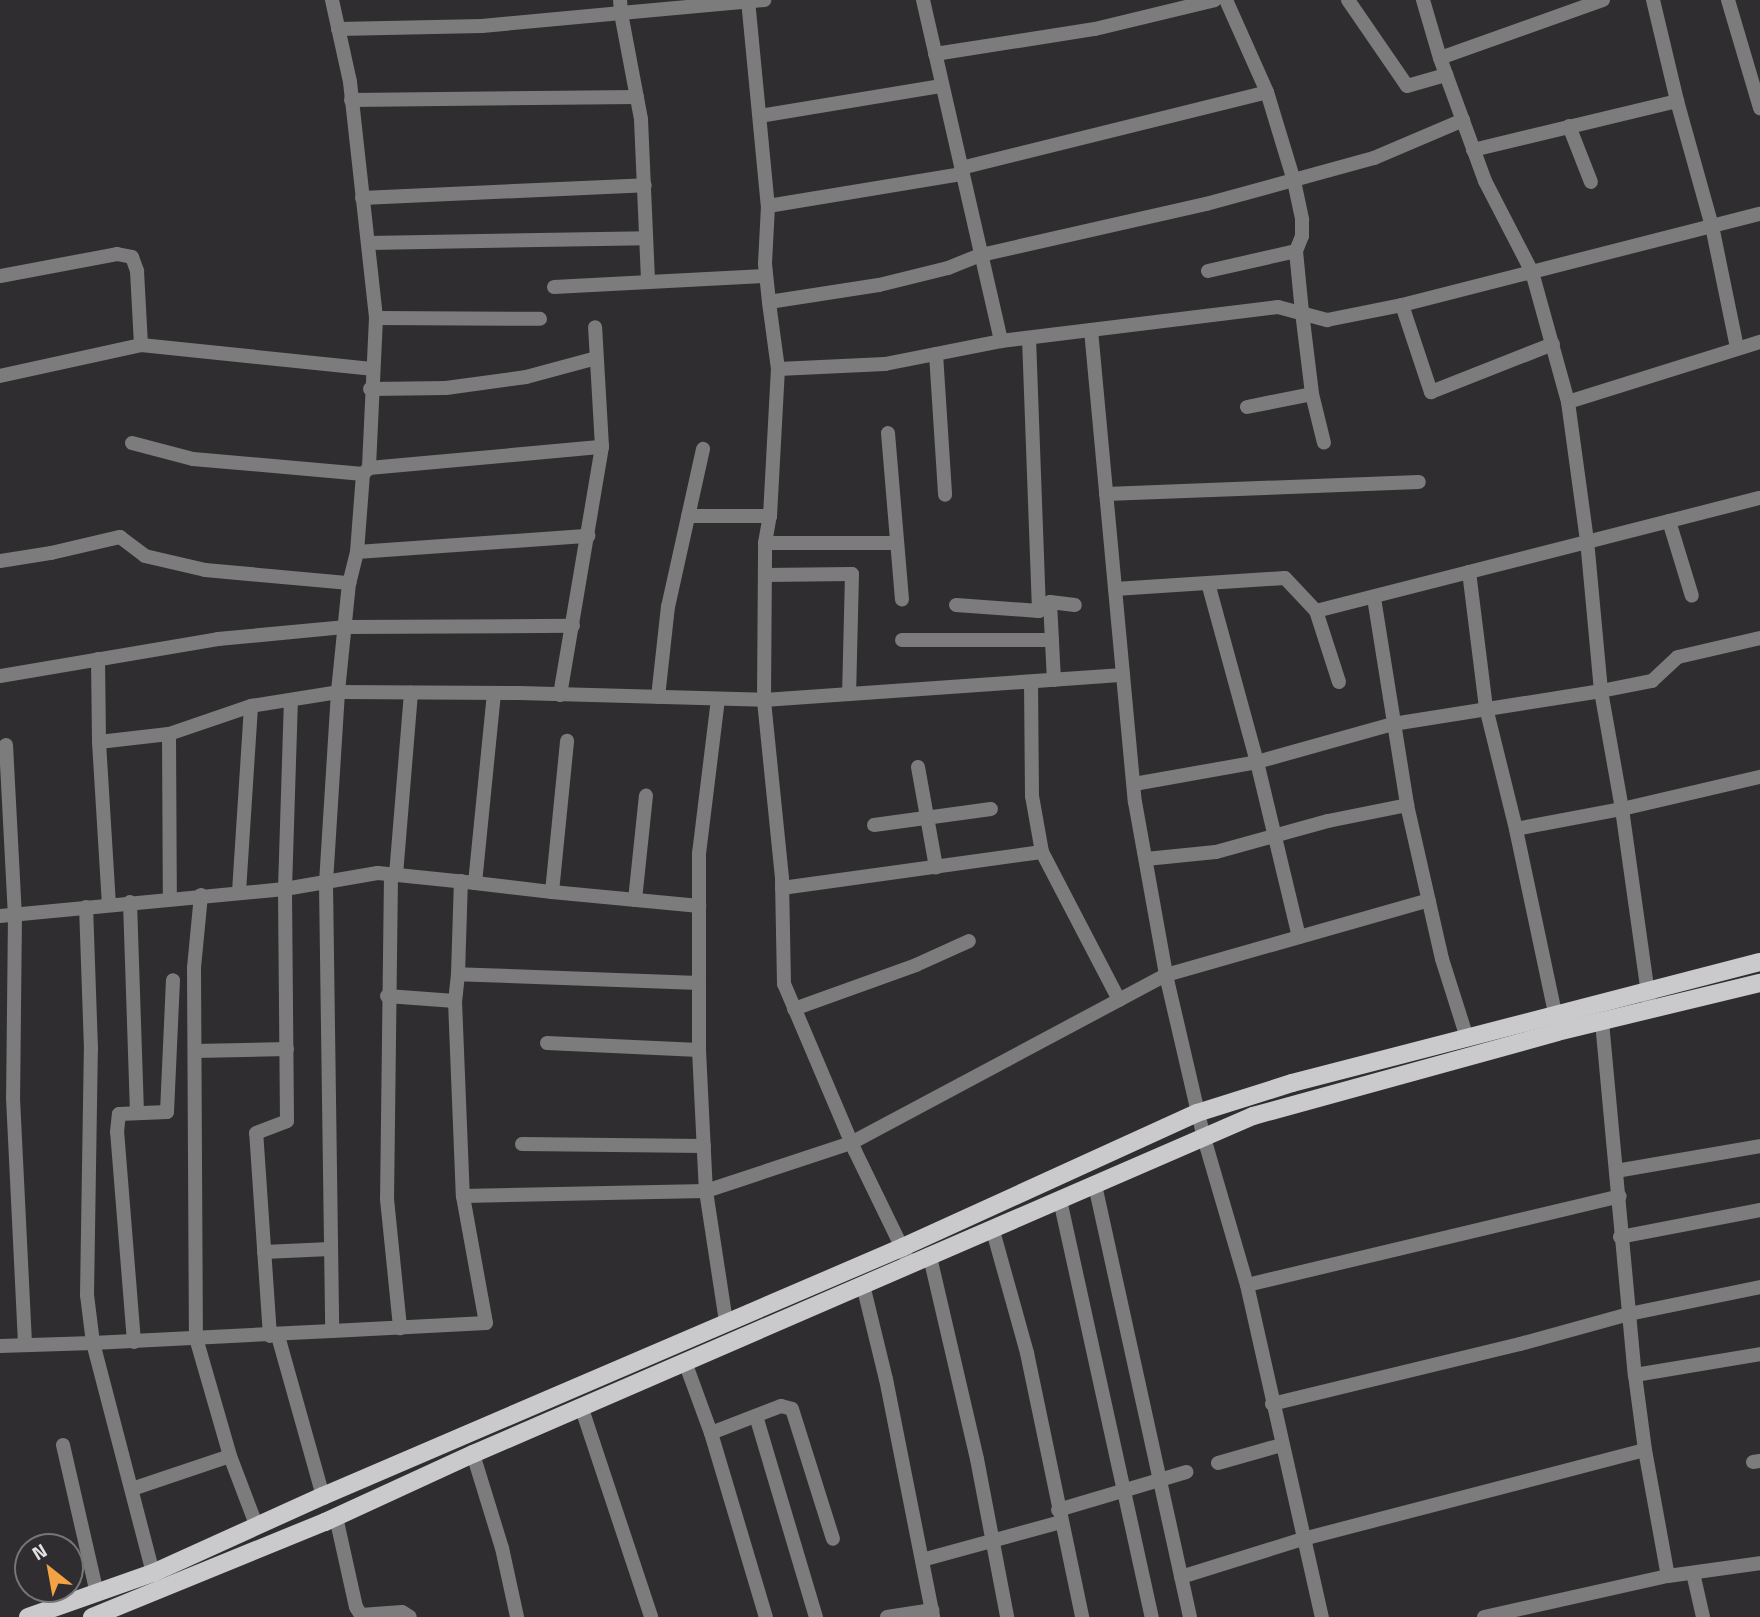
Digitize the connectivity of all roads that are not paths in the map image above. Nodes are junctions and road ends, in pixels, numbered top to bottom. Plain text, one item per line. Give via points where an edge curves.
1 (332, 0) edge
2 (764, 0) edge
3 (923, 0) edge
4 (1215, 0) edge
5 (1226, 0) edge
6 (1348, 0) edge
7 (1423, 0) edge
8 (1603, 0) edge
9 (1653, 0) edge
10 (1728, 0) edge
11 (748, 1) edge
12 (621, 7) edge
13 (338, 29) junction
14 (935, 54) junction
15 (1440, 58) junction
16 (1446, 75) junction
17 (1756, 77) edge
18 (942, 86) junction
19 (1267, 92) junction
20 (637, 97) junction
21 (351, 100) junction
22 (1677, 101) junction
23 (1760, 108) edge
24 (760, 116) junction
25 (1463, 120) junction
26 (1569, 126) junction
27 (1474, 150) junction
28 (962, 171) junction
29 (1294, 181) junction
30 (1591, 182) dead end
31 (645, 185) junction
32 (362, 198) junction
33 (768, 206) junction
34 (1760, 214) edge
35 (1712, 226) junction
36 (646, 238) junction
37 (368, 243) junction
38 (1296, 251) junction
39 (981, 255) junction
40 (1208, 271) dead end
41 (1532, 272) junction
42 (0, 276) edge
43 (765, 276) junction
44 (648, 280) junction
45 (554, 288) dead end
46 (769, 302) junction
47 (1402, 305) junction
48 (1302, 312) junction
49 (376, 318) junction
50 (540, 319) dead end
51 (595, 327) dead end
52 (1091, 330) junction
53 (1029, 338) junction
54 (1001, 341) junction
55 (1760, 342) edge
56 (1553, 344) junction
57 (141, 345) junction
58 (1737, 348) junction
59 (936, 354) junction
60 (597, 358) junction
61 (372, 369) junction
62 (778, 369) junction
63 (0, 376) edge
64 (370, 388) junction
65 (1312, 394) junction
66 (1568, 402) junction
67 (1247, 407) dead end
68 (888, 433) dead end
69 (132, 443) dead end
70 (1324, 443) dead end
71 (602, 447) junction
72 (703, 449) dead end
73 (366, 471) junction
74 (1419, 482) dead end
75 (1106, 494) junction
76 (945, 495) dead end
77 (1760, 498) edge
78 (688, 516) junction
79 (770, 516) junction
80 (1669, 521) junction
81 (588, 536) junction
82 (1587, 540) junction
83 (765, 543) junction
84 (897, 543) junction
85 (357, 552) junction
86 (0, 561) edge
87 (1469, 572) junction
88 (765, 575) junction
89 (349, 583) junction
90 (1208, 583) junction
91 (1115, 589) junction
92 (1692, 596) dead end
93 (902, 598) dead end
94 (1374, 598) junction
95 (956, 605) dead end
96 (1075, 605) dead end
97 (1044, 607) junction
98 (1316, 611) junction
99 (573, 626) junction
100 (345, 627) junction
101 (1760, 638) edge
102 (902, 640) dead end
103 (1052, 640) junction
104 (98, 659) junction
105 (1124, 675) junction
106 (0, 676) edge
107 (1054, 680) junction
108 (1031, 682) junction
109 (1339, 682) dead end
110 (1601, 691) junction
111 (338, 692) junction
112 (411, 693) junction
113 (494, 693) junction
114 (849, 694) junction
115 (560, 695) junction
116 (658, 697) junction
117 (718, 699) junction
118 (764, 700) junction
119 (291, 701) junction
120 (251, 706) junction
121 (1486, 708) junction
122 (1393, 724) junction
123 (169, 734) junction
124 (567, 741) dead end
125 (100, 742) junction
126 (6, 745) dead end
127 (1257, 762) junction
128 (918, 767) dead end
129 (1760, 777) edge
130 (1134, 784) junction
131 (646, 796) dead end
132 (1407, 805) junction
133 (991, 809) dead end
134 (1622, 809) junction
135 (927, 819) junction
136 (874, 825) dead end
137 (1516, 828) junction
138 (1274, 837) junction
139 (1042, 852) junction
140 (1146, 859) junction
141 (936, 867) junction
142 (393, 875) junction
143 (468, 882) junction
144 (327, 884) junction
145 (782, 888) junction
146 (285, 889) junction
147 (239, 892) junction
148 (552, 892) junction
149 (201, 895) junction
150 (170, 898) junction
151 (635, 900) junction
152 (1429, 901) junction
153 (130, 902) junction
154 (109, 905) junction
155 (699, 906) junction
156 (86, 907) junction
157 (15, 914) junction
158 (0, 916) edge
159 (1299, 937) junction
160 (969, 941) dead end
161 (1760, 962) edge
162 (458, 974) junction
163 (1166, 975) junction
164 (173, 980) dead end
165 (699, 983) junction
166 (1760, 983) edge
167 (1648, 989) junction
168 (387, 996) junction
169 (1119, 1000) junction
170 (455, 1001) junction
171 (794, 1009) junction
172 (1649, 1009) junction
173 (1555, 1013) junction
174 (1602, 1022) junction
175 (1467, 1038) junction
176 (547, 1043) dead end
177 (286, 1049) junction
178 (699, 1050) junction
179 (195, 1051) junction
180 (137, 1113) junction
181 (1197, 1113) junction
182 (1204, 1138) junction
183 (851, 1143) junction
184 (522, 1144) dead end
185 (704, 1146) junction
186 (1760, 1146) edge
187 (1616, 1171) junction
188 (1095, 1185) junction
189 (706, 1191) junction
190 (463, 1196) junction
191 (1620, 1196) junction
192 (1060, 1200) junction
193 (1760, 1210) edge
194 (993, 1231) junction
195 (1620, 1237) junction
196 (903, 1247) junction
197 (330, 1249) junction
198 (264, 1252) junction
199 (930, 1257) junction
200 (909, 1266) junction
201 (863, 1285) junction
202 (1247, 1285) junction
203 (1760, 1287) edge
204 (1629, 1314) junction
205 (726, 1322) junction
206 (400, 1328) junction
207 (332, 1331) junction
208 (274, 1336) junction
209 (196, 1338) junction
210 (134, 1342) junction
211 (93, 1343) junction
212 (25, 1344) junction
213 (0, 1346) edge
214 (1760, 1354) edge
215 (685, 1362) junction
216 (1635, 1376) junction
217 (1272, 1404) junction
218 (582, 1409) junction
219 (756, 1416) junction
220 (711, 1433) junction
221 (63, 1445) dead end
222 (1281, 1445) junction
223 (1644, 1450) junction
224 (473, 1454) junction
225 (230, 1456) junction
226 (1218, 1463) dead end
227 (1186, 1472) dead end
228 (1158, 1481) junction
229 (132, 1489) junction
230 (1126, 1490) junction
231 (323, 1496) junction
232 (1059, 1516) junction
233 (336, 1517) junction
234 (257, 1527) junction
235 (833, 1539) dead end
236 (1303, 1539) junction
237 (991, 1542) junction
238 (922, 1560) junction
239 (1760, 1563) edge
240 (153, 1573) junction
241 (1693, 1573) junction
242 (1668, 1576) junction
243 (1181, 1577) junction
244 (97, 1594) junction
245 (933, 1614) edge
246 (28, 1617) edge
247 (92, 1617) edge
248 (410, 1617) edge
249 (517, 1617) edge
250 (651, 1617) edge
251 (766, 1617) edge
252 (816, 1617) edge
253 (887, 1617) edge
254 (1007, 1617) edge
255 (1082, 1617) edge
256 (1152, 1617) edge
257 (1190, 1617) edge
258 (1322, 1617) edge
259 (1484, 1617) edge
260 (1703, 1617) edge

1 - 13 street
2 - 11 street
3 - 14 street
4 - 14 street via 1095,29
5 - 19 street
6 - 16 street via 1407,86
7 - 15 street
8 - 15 street
9 - 22 street
10 - 17 street
11 - 12 street
11 - 24 street
12 - 13 street via 482,26
12 - 20 street
13 - 21 street
14 - 18 street
15 - 16 street
16 - 25 street
17 - 23 street
18 - 24 street
18 - 28 street
19 - 28 street
19 - 29 street
20 - 21 street
20 - 31 street
21 - 32 street
22 - 26 street
22 - 35 street
24 - 33 street
25 - 27 street
25 - 29 street via 1374,159
26 - 27 street
26 - 30 street
27 - 41 street
28 - 33 street
28 - 39 street
29 - 38 street via 1302,220
29 - 39 street
31 - 32 street
31 - 36 street
32 - 37 street
33 - 43 street
34 - 35 street
35 - 41 street
35 - 58 street
36 - 37 street
36 - 44 street
37 - 49 street
38 - 40 street
38 - 48 street
39 - 46 street via 879,285
39 - 54 street
41 - 47 street
41 - 56 street
42 - 57 street via 117,254 132,257 137,271
43 - 44 street
43 - 46 street
44 - 45 street
46 - 62 street
47 - 48 street via 1327,320
47 - 56 street via 1431,392
48 - 52 street via 1278,307
48 - 65 street
49 - 50 street
49 - 61 street
51 - 60 street
52 - 53 street
52 - 75 street
53 - 54 street
53 - 97 street
54 - 59 street
55 - 58 street
56 - 66 street
57 - 61 street
57 - 63 street
58 - 66 street
59 - 62 street via 885,364
59 - 76 street
60 - 64 street via 526,377 446,388
60 - 71 street
61 - 64 street
62 - 79 street
64 - 73 street
65 - 67 street
65 - 70 street
66 - 82 street
68 - 84 street
69 - 73 street via 193,459
71 - 73 street
71 - 81 street
72 - 78 street
73 - 85 street
74 - 75 street
75 - 91 street
77 - 80 street
78 - 79 street
78 - 116 street via 668,607
79 - 83 street
80 - 82 street
80 - 92 street
81 - 85 street
81 - 99 street
82 - 87 street
82 - 110 street
83 - 84 street
83 - 88 street
84 - 93 street
85 - 89 street
86 - 89 street via 120,537 145,556 205,570
87 - 94 street
87 - 121 street
88 - 114 street via 852,574
88 - 118 street
89 - 100 street
90 - 91 street
90 - 98 street via 1285,578
90 - 127 street
91 - 105 street
94 - 98 street
94 - 122 street
95 - 97 street
96 - 97 street
97 - 103 street
98 - 109 street
99 - 100 street
99 - 115 street
100 - 104 street via 218,639
100 - 111 street
101 - 110 street via 1678,657 1652,681
102 - 103 street
103 - 107 street
104 - 106 street
104 - 125 street
105 - 107 street
105 - 130 street
107 - 108 street
108 - 114 street
108 - 139 street via 1032,796
110 - 121 street
110 - 134 street
111 - 112 street
111 - 119 street
111 - 144 street
112 - 113 street
112 - 142 street
113 - 115 street
113 - 143 street
114 - 118 street
115 - 116 street
116 - 117 street
117 - 118 street
117 - 155 street via 699,853
118 - 145 street
119 - 120 street
119 - 146 street
120 - 123 street
120 - 147 street
121 - 122 street
121 - 137 street
122 - 127 street
122 - 132 street
123 - 125 street
123 - 150 street
124 - 148 street
125 - 154 street
126 - 157 street
127 - 130 street
127 - 138 street
128 - 135 street
129 - 134 street
130 - 140 street
131 - 151 street
132 - 138 street
132 - 152 street
133 - 135 street
134 - 137 street
134 - 167 street
135 - 136 street
135 - 141 street
137 - 173 street
138 - 140 street via 1216,852
138 - 159 street
139 - 141 street
139 - 169 street
140 - 163 street
141 - 145 street
142 - 143 street
142 - 144 street via 378,873
142 - 168 street
143 - 148 street
143 - 162 street
144 - 146 street
144 - 197 street
145 - 171 street via 784,984
146 - 147 street
146 - 177 street
147 - 149 street
148 - 151 street
149 - 150 street
149 - 179 street via 194,968
150 - 153 street
151 - 155 street
152 - 159 street
152 - 175 street
153 - 154 street
153 - 180 street
154 - 156 street
155 - 165 street
156 - 157 street
156 - 211 street via 91,1049 87,1295
157 - 158 street
157 - 212 street via 13,1098
159 - 163 street
160 - 171 street
161 - 167 main road
162 - 165 street
162 - 170 street
163 - 169 street
163 - 181 street
164 - 180 street via 167,1112
165 - 178 street
166 - 172 main road
167 - 172 street
167 - 173 main road
168 - 170 street
168 - 206 street via 387,1199
169 - 183 street
170 - 190 street
171 - 183 street
172 - 174 main road
173 - 175 main road
174 - 182 main road via 1253,1116
174 - 187 street
175 - 181 main road
176 - 178 street
177 - 179 street
177 - 198 street via 287,1121 256,1133
178 - 185 street
179 - 209 street
180 - 210 street via 119,1114 117,1132
181 - 182 street
181 - 196 main road
182 - 188 main road
182 - 202 street
183 - 189 street
183 - 196 street
184 - 185 street
185 - 189 street
186 - 187 street
187 - 191 street
188 - 192 main road
188 - 228 street
189 - 190 street
189 - 205 street
190 - 206 street via 486,1323
191 - 195 street
191 - 202 street
192 - 194 main road
192 - 230 street
193 - 195 street
194 - 199 main road
194 - 232 street via 1027,1353
195 - 204 street
196 - 200 street
196 - 205 main road
197 - 198 street
197 - 207 street
198 - 208 street
199 - 200 main road
199 - 237 street via 977,1459
200 - 201 main road
201 - 215 main road
201 - 238 street
202 - 217 street
203 - 204 street
204 - 216 street
204 - 217 street
205 - 231 main road
206 - 207 street
207 - 208 street
208 - 209 street
208 - 231 street
209 - 210 street
209 - 225 street
210 - 211 street
211 - 212 street
211 - 229 street
212 - 213 street
214 - 216 street
215 - 218 main road
215 - 220 street
216 - 223 street
217 - 222 street
218 - 224 main road
218 - 250 street
219 - 220 street
219 - 235 street via 781,1406 792,1409
219 - 252 street
220 - 251 street
221 - 244 street
222 - 226 street
222 - 236 street
223 - 236 street
223 - 242 street
224 - 233 main road
224 - 249 street via 502,1548
225 - 229 street
225 - 234 street
227 - 228 street
228 - 230 street
228 - 243 street
229 - 240 street
230 - 232 street
230 - 256 street
231 - 234 main road
232 - 237 street
232 - 255 street
233 - 247 main road
233 - 248 street via 361,1615 393,1611
234 - 240 main road
236 - 243 street
236 - 258 street
237 - 238 street
237 - 254 street
238 - 245 street
239 - 241 street
240 - 244 main road
241 - 242 street
241 - 260 street
242 - 259 street
243 - 257 street
244 - 246 main road
245 - 253 street

